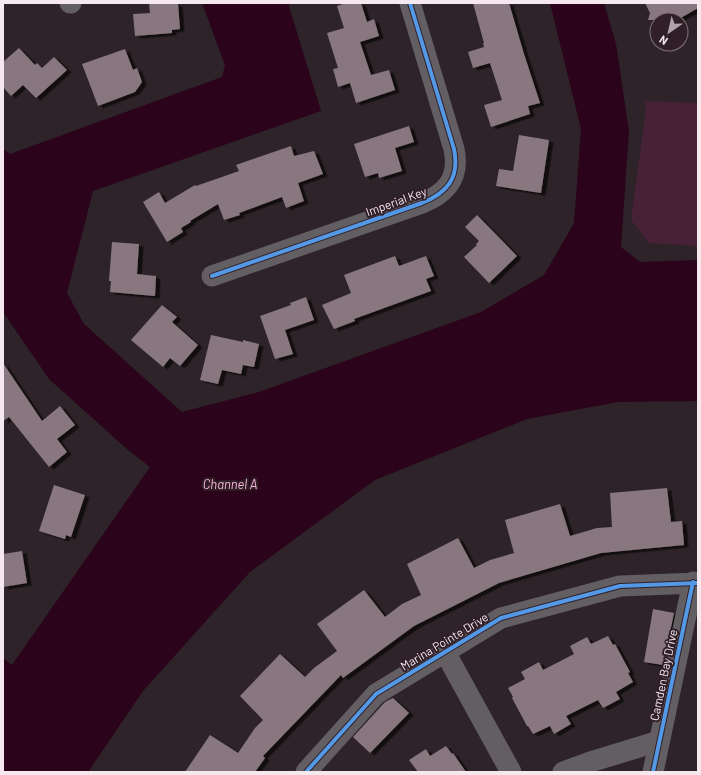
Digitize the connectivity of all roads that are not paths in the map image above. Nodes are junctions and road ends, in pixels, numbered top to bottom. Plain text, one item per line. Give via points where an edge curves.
1 (410, 3) edge
2 (212, 276) dead end
3 (695, 583) edge
4 (446, 652) junction
5 (659, 741) junction
6 (306, 772) edge
7 (511, 772) edge
8 (563, 772) edge
9 (653, 772) edge

1 - 2 street, Imperial Key via 454,149 456,167 450,183 438,196 422,204
3 - 4 street, Marina Pointe Drive via 620,586 501,618
3 - 5 street, Camden Bay Drive
4 - 6 street, Marina Pointe Drive via 376,694
4 - 7 street
5 - 8 street
5 - 9 street, Camden Bay Drive

